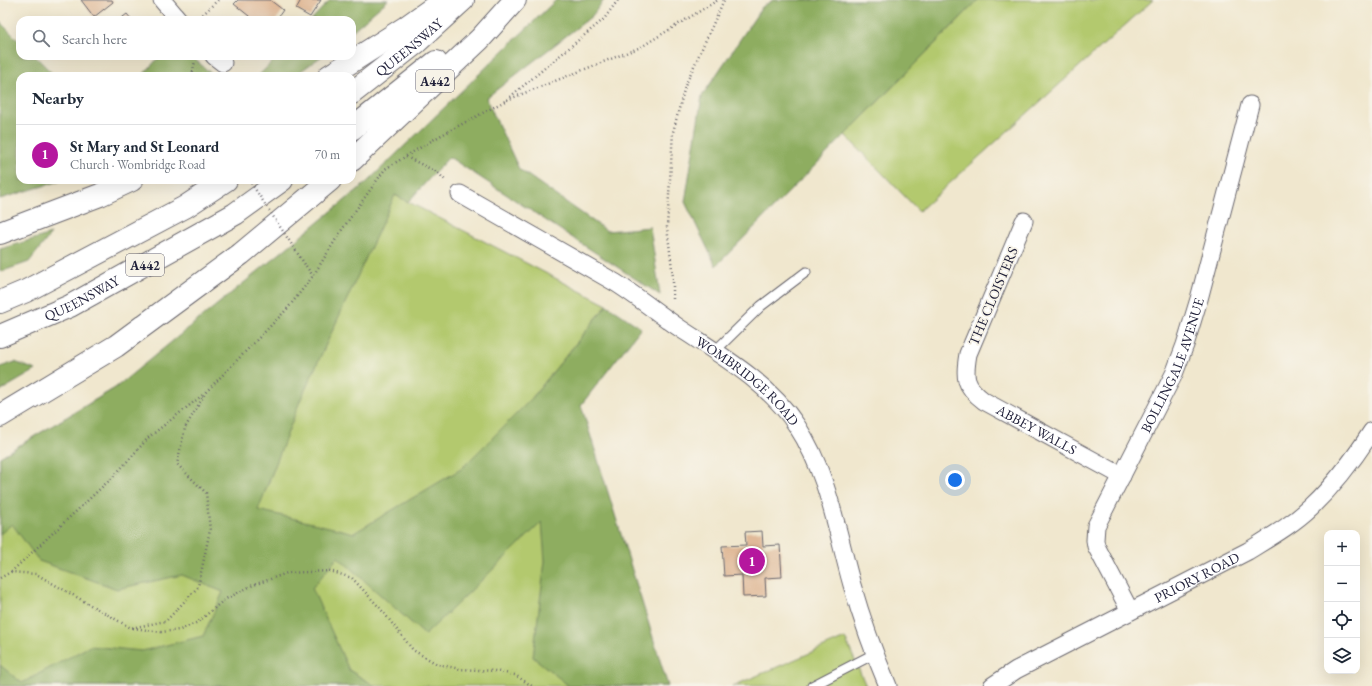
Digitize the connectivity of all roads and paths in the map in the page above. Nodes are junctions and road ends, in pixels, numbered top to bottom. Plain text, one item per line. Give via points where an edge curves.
1 (162, 0) edge
2 (218, 0) edge
3 (444, 0) edge
4 (463, 0) edge
5 (515, 0) edge
6 (618, 0) edge
7 (718, 0) edge
8 (724, 0) edge
9 (176, 16) edge
10 (201, 16) edge
11 (356, 59) edge
12 (196, 60) edge
13 (354, 60) edge
14 (193, 72) edge
15 (335, 72) edge
16 (356, 90) edge
17 (505, 101) junction
18 (1250, 105) dead end
19 (356, 126) edge
20 (356, 156) edge
21 (406, 156) junction
22 (123, 184) edge
23 (220, 184) edge
24 (252, 184) edge
25 (276, 184) edge
26 (325, 184) edge
27 (460, 194) joint
28 (1024, 221) dead end
29 (0, 233) edge
30 (806, 272) dead end
31 (313, 276) junction
32 (0, 302) edge
33 (674, 324) junction
34 (0, 336) edge
35 (715, 351) junction
36 (965, 372) joint
37 (206, 392) junction
38 (0, 416) edge
39 (1372, 431) edge
40 (1122, 476) junction
41 (11, 572) junction
42 (0, 578) edge
43 (1130, 611) junction
44 (131, 628) junction
45 (874, 654) junction
46 (532, 686) edge
47 (812, 686) edge
48 (888, 686) edge
49 (992, 686) edge

1 - 9 street
2 - 10 path
3 - 11 highway
4 - 16 highway, QUEENSWAY / A442 via 417,42
5 - 19 highway, QUEENSWAY / A442
5 - 20 highway, A442 via 480,39
6 - 17 path via 604,19
7 - 17 path via 641,47
8 - 33 path via 685,86 673,132 667,228 673,277
12 - 14 path
13 - 15 highway
17 - 21 path
18 - 40 street, BOLLINGALE AVENUE via 1185,345 1174,374
21 - 27 path via 437,172
21 - 31 path via 385,169
22 - 29 highway
23 - 32 highway, A442 via 185,207 26,291
24 - 31 path, bridge
25 - 34 highway, QUEENSWAY / A442 via 235,214 70,306
26 - 38 highway via 241,254 116,346
27 - 33 street, WOMBRIDGE ROAD via 617,284
28 - 36 street, THE CLOISTERS via 968,354
30 - 35 lane via 761,306
31 - 37 path via 288,308
33 - 35 street, WOMBRIDGE ROAD
35 - 45 street, WOMBRIDGE ROAD via 774,398 797,426 813,458 833,510 852,586
36 - 40 street, ABBEY WALLS via 967,383 984,401
37 - 41 path via 149,437 115,475
37 - 44 path via 185,428 177,464 206,492 210,530 198,587 166,621
39 - 43 street, PRIORY ROAD via 1356,456 1310,508 1248,551
40 - 43 street, BOLLINGALE AVENUE via 1096,526 1095,540
41 - 42 path
41 - 44 path via 36,574
43 - 49 street, PRIORY ROAD via 1016,670
44 - 46 path via 161,632 180,630 198,622 224,600 251,586 287,573 330,571 352,578 413,650 437,664 515,675
45 - 47 lane
45 - 48 street, WOMBRIDGE ROAD

